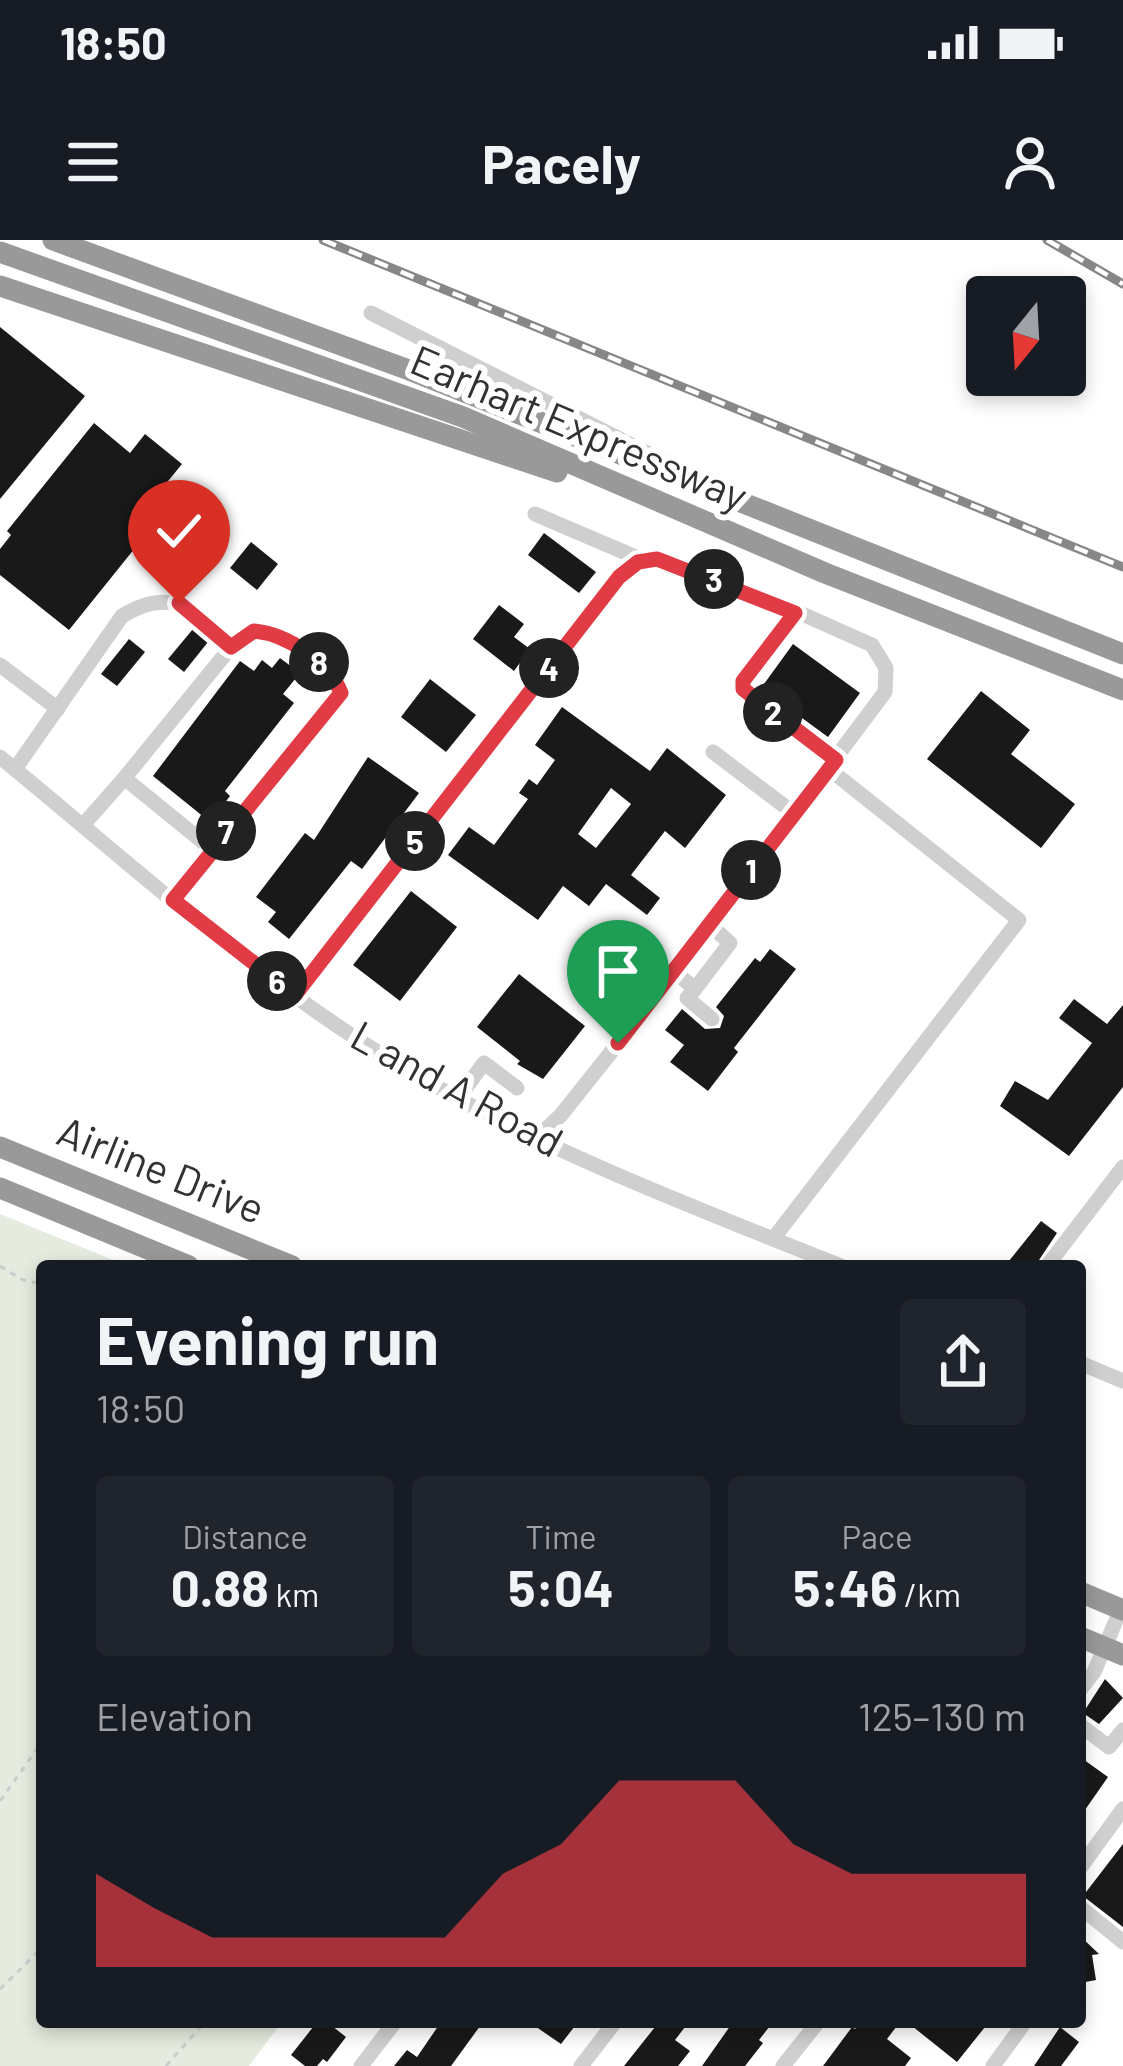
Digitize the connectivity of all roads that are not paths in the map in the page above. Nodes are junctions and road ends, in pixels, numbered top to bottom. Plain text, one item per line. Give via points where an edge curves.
1 (53, 240) edge
2 (0, 252) edge
3 (0, 286) edge
4 (371, 313) dead end
5 (738, 499) junction
6 (662, 505) junction
7 (535, 514) dead end
8 (644, 561) junction
9 (937, 577) junction
10 (795, 613) junction
11 (1123, 643) edge
12 (231, 647) junction
13 (1123, 654) edge
14 (0, 665) edge
15 (1119, 689) edge
16 (58, 709) junction
17 (713, 752) dead end
18 (0, 757) edge
19 (833, 764) junction
20 (15, 769) junction
21 (125, 781) junction
22 (794, 814) junction
23 (83, 825) junction
24 (209, 849) junction
25 (173, 900) junction
26 (709, 924) junction
27 (675, 972) junction
28 (695, 988) junction
29 (295, 995) junction
30 (712, 1019) dead end
31 (517, 1088) dead end
32 (459, 1097) junction
33 (537, 1138) junction
34 (0, 1147) edge
35 (1123, 1166) edge
36 (96, 1186) junction
37 (0, 1188) edge
38 (84, 1223) junction
39 (773, 1239) junction
40 (174, 1260) edge
41 (277, 1260) edge
42 (826, 1260) edge
43 (1052, 1260) edge
44 (1086, 1366) edge
45 (1123, 1381) edge
46 (1086, 1595) edge
47 (1122, 1610) edge
48 (1086, 1639) edge
49 (1114, 1651) edge
50 (1086, 1683) edge
51 (1086, 1730) edge
52 (1123, 1730) edge
53 (1123, 1809) edge
54 (1086, 1860) edge
55 (1086, 1911) edge
56 (1123, 1942) edge
57 (390, 2028) edge
58 (610, 2028) edge
59 (813, 2028) edge
60 (1021, 2028) edge
61 (361, 2066) edge
62 (581, 2066) edge
63 (783, 2066) edge
64 (993, 2066) edge

1 - 5 highway, Earhart Expressway
2 - 6 highway, Earhart Expressway via 463,417
3 - 6 highway
4 - 5 street
5 - 9 highway, Earhart Expressway
6 - 15 highway, Earhart Expressway
7 - 8 street
8 - 10 street via 657,559
8 - 29 street via 619,577
9 - 11 highway
9 - 13 highway, Earhart Expressway
10 - 19 street via 743,689
10 - 19 street via 872,645 886,668 885,692
12 - 16 street via 179,603 144,603 122,616
12 - 21 street
12 - 24 street via 254,631 272,633 323,665 341,693
14 - 16 street
16 - 20 street
17 - 22 street
18 - 20 street, L and A Road
19 - 22 street
19 - 39 street via 1018,920
20 - 23 street, L and A Road
21 - 23 street
21 - 24 street
22 - 26 street
23 - 25 street, L and A Road
24 - 25 street
25 - 29 street, L and A Road
26 - 27 street
26 - 28 street via 730,943
27 - 28 street
27 - 33 street
28 - 30 street via 687,998
29 - 32 street, L and A Road
31 - 32 street via 484,1064
32 - 33 street, L and A Road
33 - 39 street, L and A Road
34 - 36 highway, Airline Drive
35 - 43 street
36 - 38 highway
36 - 41 highway, Airline Drive
37 - 38 highway, Airline Drive
38 - 40 highway, Airline Drive
39 - 42 street, L and A Road
44 - 45 street
46 - 47 highway
47 - 49 street
48 - 49 highway
49 - 50 street
51 - 52 street via 1109,1748
53 - 54 street
55 - 56 street
57 - 61 street
58 - 62 street
59 - 63 street
60 - 64 street

